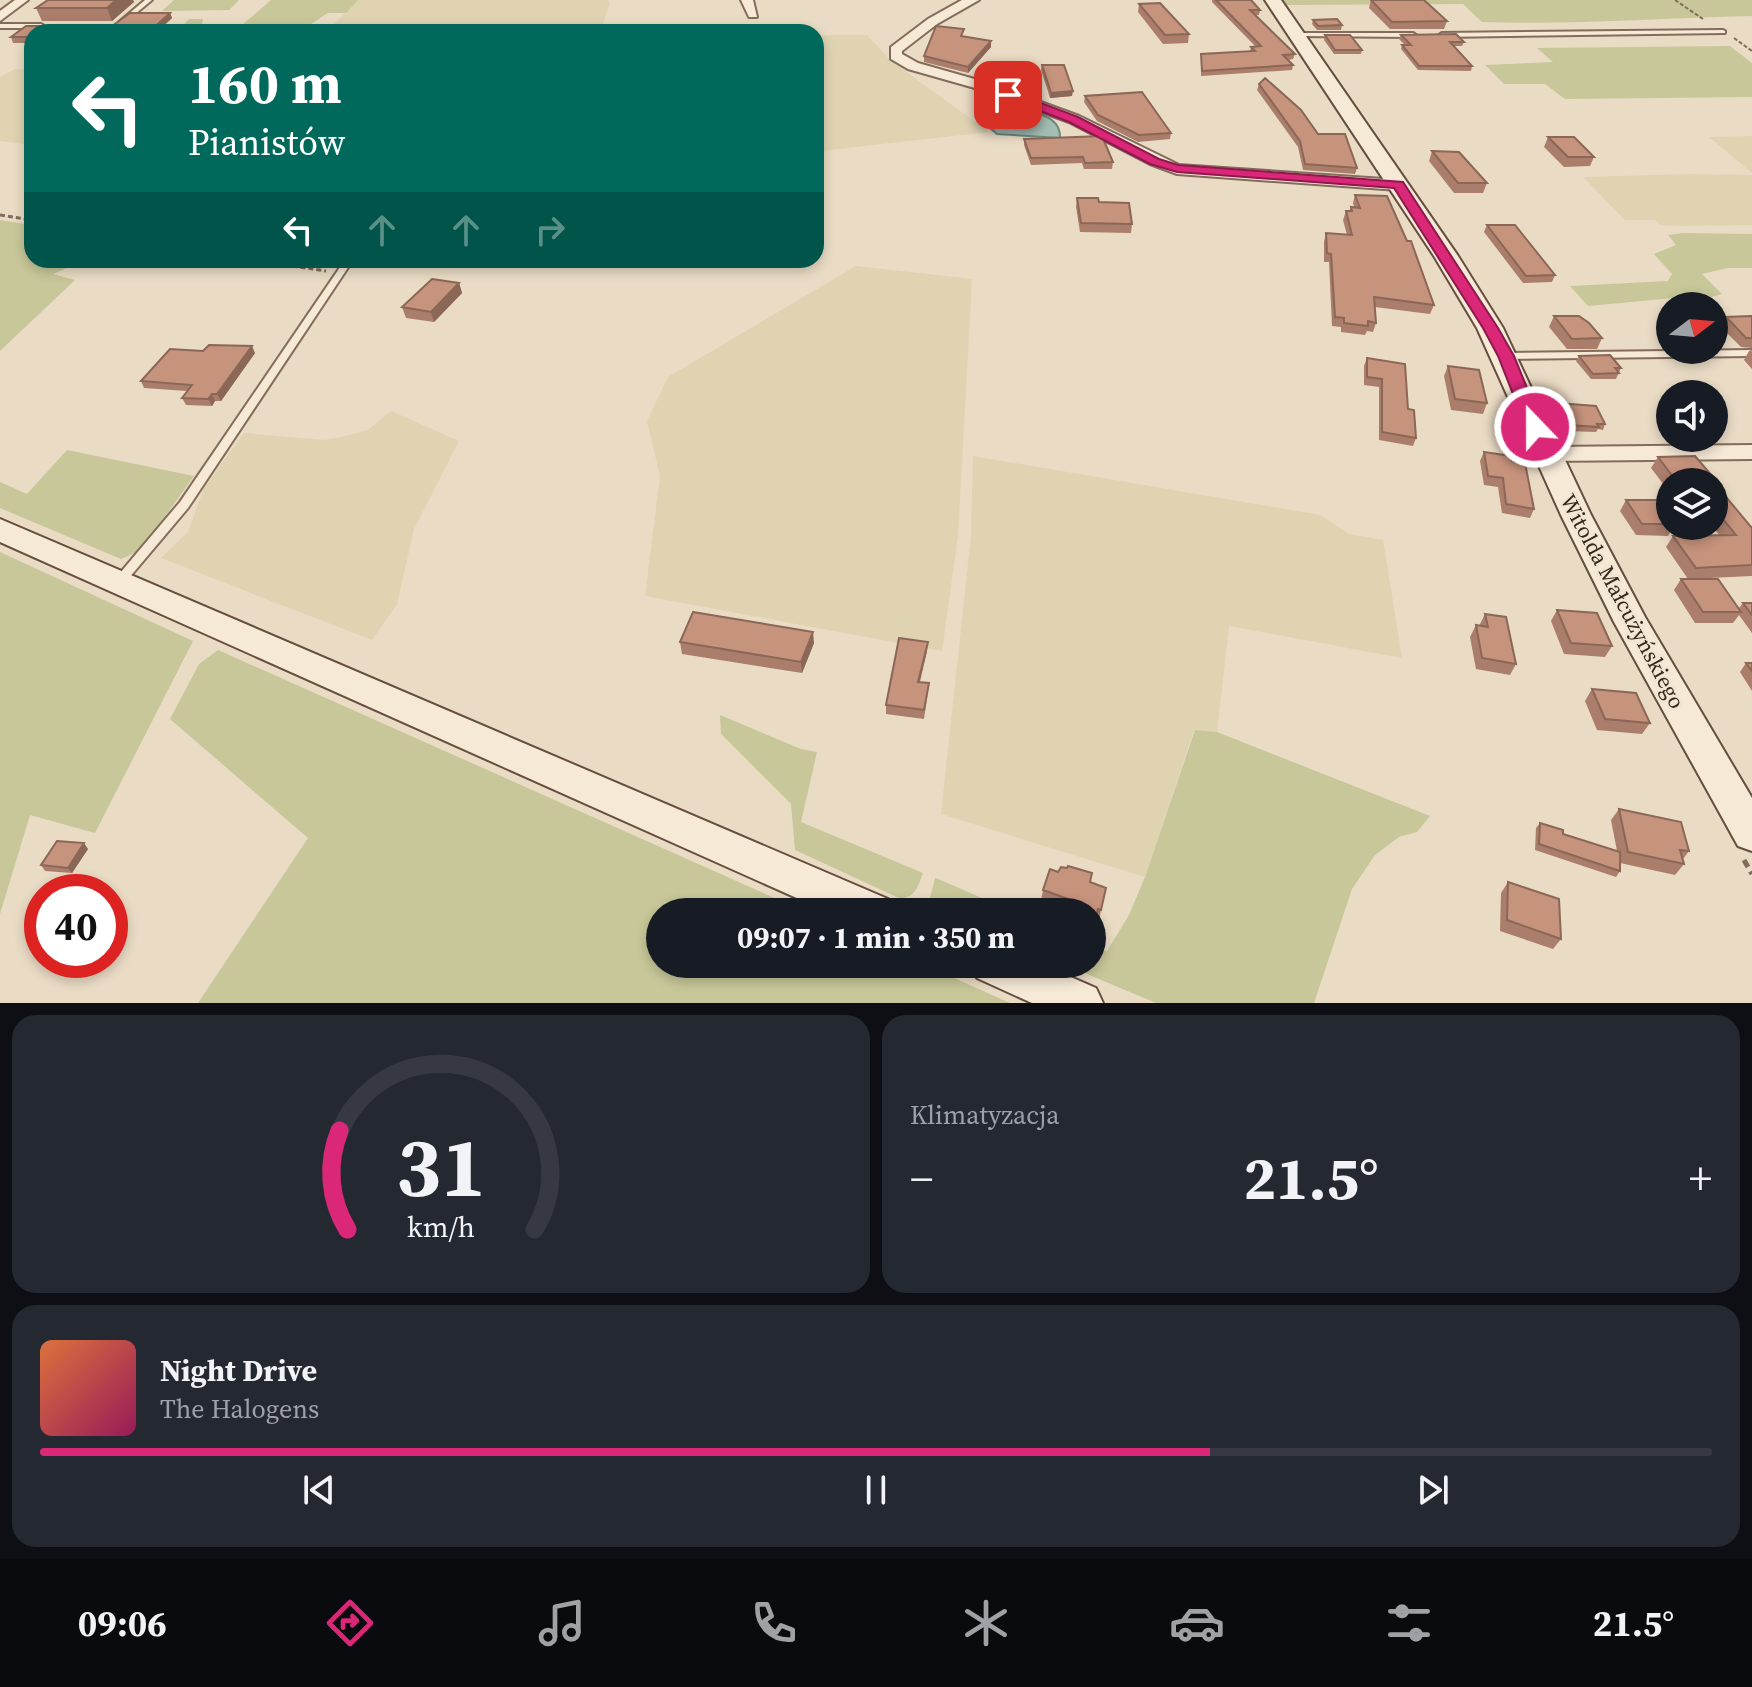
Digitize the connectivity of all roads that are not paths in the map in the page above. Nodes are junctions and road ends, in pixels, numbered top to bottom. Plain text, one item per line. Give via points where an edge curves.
1 (22, 0) edge
2 (149, 0) edge
3 (747, 0) edge
4 (973, 0) edge
5 (1273, 0) edge
6 (753, 14) dead end
7 (0, 17) edge
8 (118, 24) edge
9 (0, 26) edge
10 (24, 26) edge
11 (1723, 32) dead end
12 (1298, 35) junction
13 (1416, 35) edge
14 (1430, 35) edge
15 (1398, 185) junction
16 (343, 268) edge
17 (1752, 353) edge
18 (1506, 356) junction
19 (1752, 452) edge
20 (1548, 454) junction
21 (0, 530) edge
22 (119, 582) junction
23 (1752, 834) edge
24 (841, 898) edge
25 (1024, 978) edge
26 (1081, 1003) edge

1 - 7 street
2 - 8 lane
3 - 6 street
4 - 15 street via 924,26 896,50 896,56 1074,119 1177,169
5 - 12 street, Witolda Małcużyńskiego
9 - 10 lane
11 - 14 lane
12 - 13 lane
12 - 15 street, Witolda Małcużyńskiego
15 - 18 street, Witolda Małcużyńskiego
16 - 22 lane via 184,505
17 - 18 lane
18 - 20 street, Witolda Małcużyńskiego
19 - 20 street
20 - 23 street, Witolda Małcużyńskiego via 1631,622
21 - 22 street
22 - 24 street
25 - 26 street

